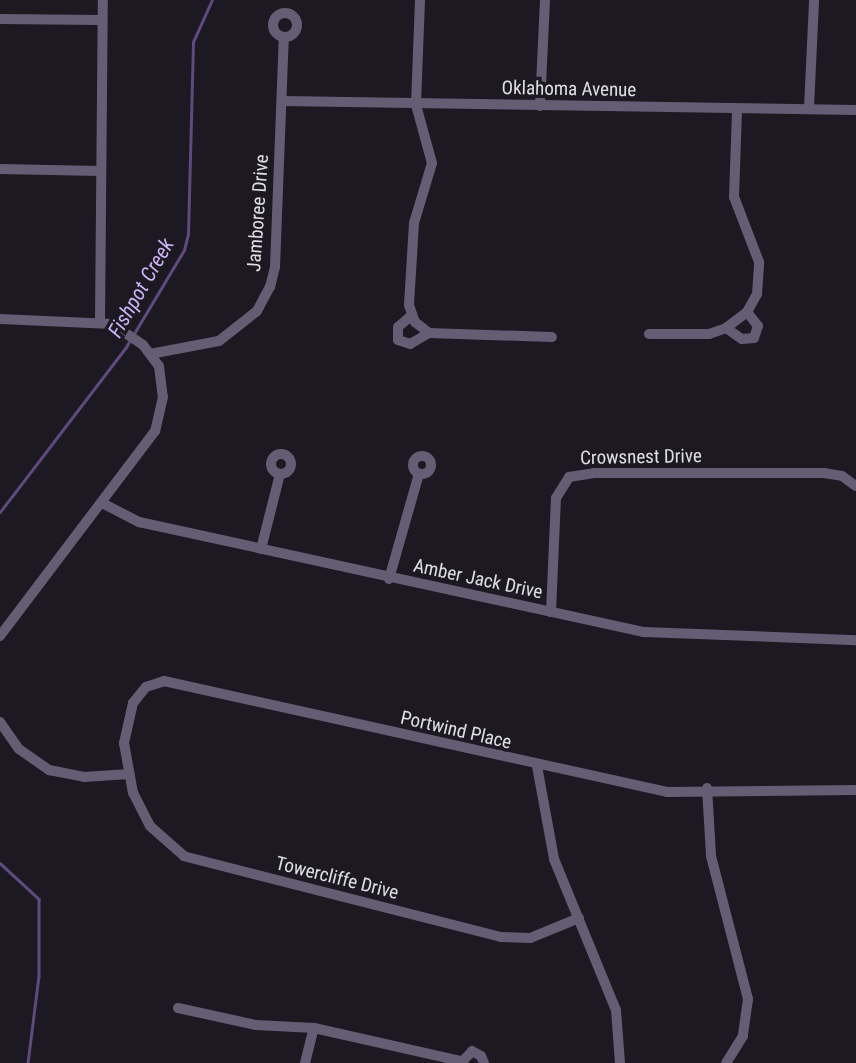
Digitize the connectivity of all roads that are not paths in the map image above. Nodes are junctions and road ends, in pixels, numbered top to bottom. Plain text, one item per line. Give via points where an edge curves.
1 (103, 0) edge
2 (420, 0) edge
3 (545, 0) edge
4 (814, 0) edge
5 (0, 19) edge
6 (101, 20) junction
7 (284, 37) dead end
8 (282, 101) junction
9 (416, 104) junction
10 (540, 106) junction
11 (809, 108) junction
12 (737, 109) junction
13 (856, 110) edge
14 (0, 169) edge
15 (100, 171) junction
16 (747, 312) junction
17 (412, 315) junction
18 (0, 319) edge
19 (100, 321) junction
20 (726, 328) junction
21 (429, 332) junction
22 (649, 334) dead end
23 (552, 337) dead end
24 (150, 354) junction
25 (280, 474) dead end
26 (419, 474) dead end
27 (854, 483) edge
28 (102, 503) junction
29 (261, 549) junction
30 (389, 579) junction
31 (551, 612) junction
32 (0, 636) edge
33 (856, 640) edge
34 (0, 722) edge
35 (537, 766) junction
36 (129, 774) junction
37 (707, 788) junction
38 (856, 790) edge
39 (579, 918) junction
40 (178, 1008) dead end
41 (314, 1028) junction
42 (461, 1062) edge
43 (305, 1063) edge
44 (484, 1063) edge
45 (620, 1063) edge
46 (726, 1063) edge

1 - 6 street
2 - 9 street
3 - 10 street
4 - 11 street
5 - 6 street
6 - 15 street
7 - 8 street, Jamboree Drive
8 - 9 street, Oklahoma Avenue
8 - 24 street, Jamboree Drive via 275,267 265,296 248,320 219,341
9 - 10 street, Oklahoma Avenue
9 - 17 street via 432,163 414,223
10 - 12 street, Oklahoma Avenue
11 - 12 street, Oklahoma Avenue
11 - 13 street, Oklahoma Avenue
12 - 16 street via 735,207 759,262 757,294
14 - 15 street
15 - 19 street
16 - 20 street
16 - 20 street via 758,326 754,338 742,339
17 - 21 street
17 - 21 street via 398,327 398,340 410,344
18 - 19 street
19 - 24 street via 112,324
20 - 22 street via 709,334
21 - 23 street
24 - 28 street via 159,366 163,410 155,432
25 - 29 street
26 - 30 street
27 - 31 street, Crowsnest Drive via 824,473 594,473 569,477 556,498
28 - 29 street, Amber Jack Drive via 139,522
28 - 32 street
29 - 30 street, Amber Jack Drive
30 - 31 street, Amber Jack Drive
31 - 33 street, Amber Jack Drive via 657,634
34 - 36 street via 19,750 48,770 84,777
35 - 36 street, Portwind Place via 164,681 146,687 133,703 124,743
35 - 37 street, Portwind Place via 667,792
35 - 39 street via 550,846
36 - 39 street, Towercliffe Drive via 150,826 171,847 200,861 501,937 530,938
37 - 38 street, Portwind Place
37 - 46 street via 711,856 748,999 743,1035
39 - 45 street via 612,996
40 - 41 street via 256,1025
41 - 42 street
41 - 43 street
42 - 44 street via 475,1052

